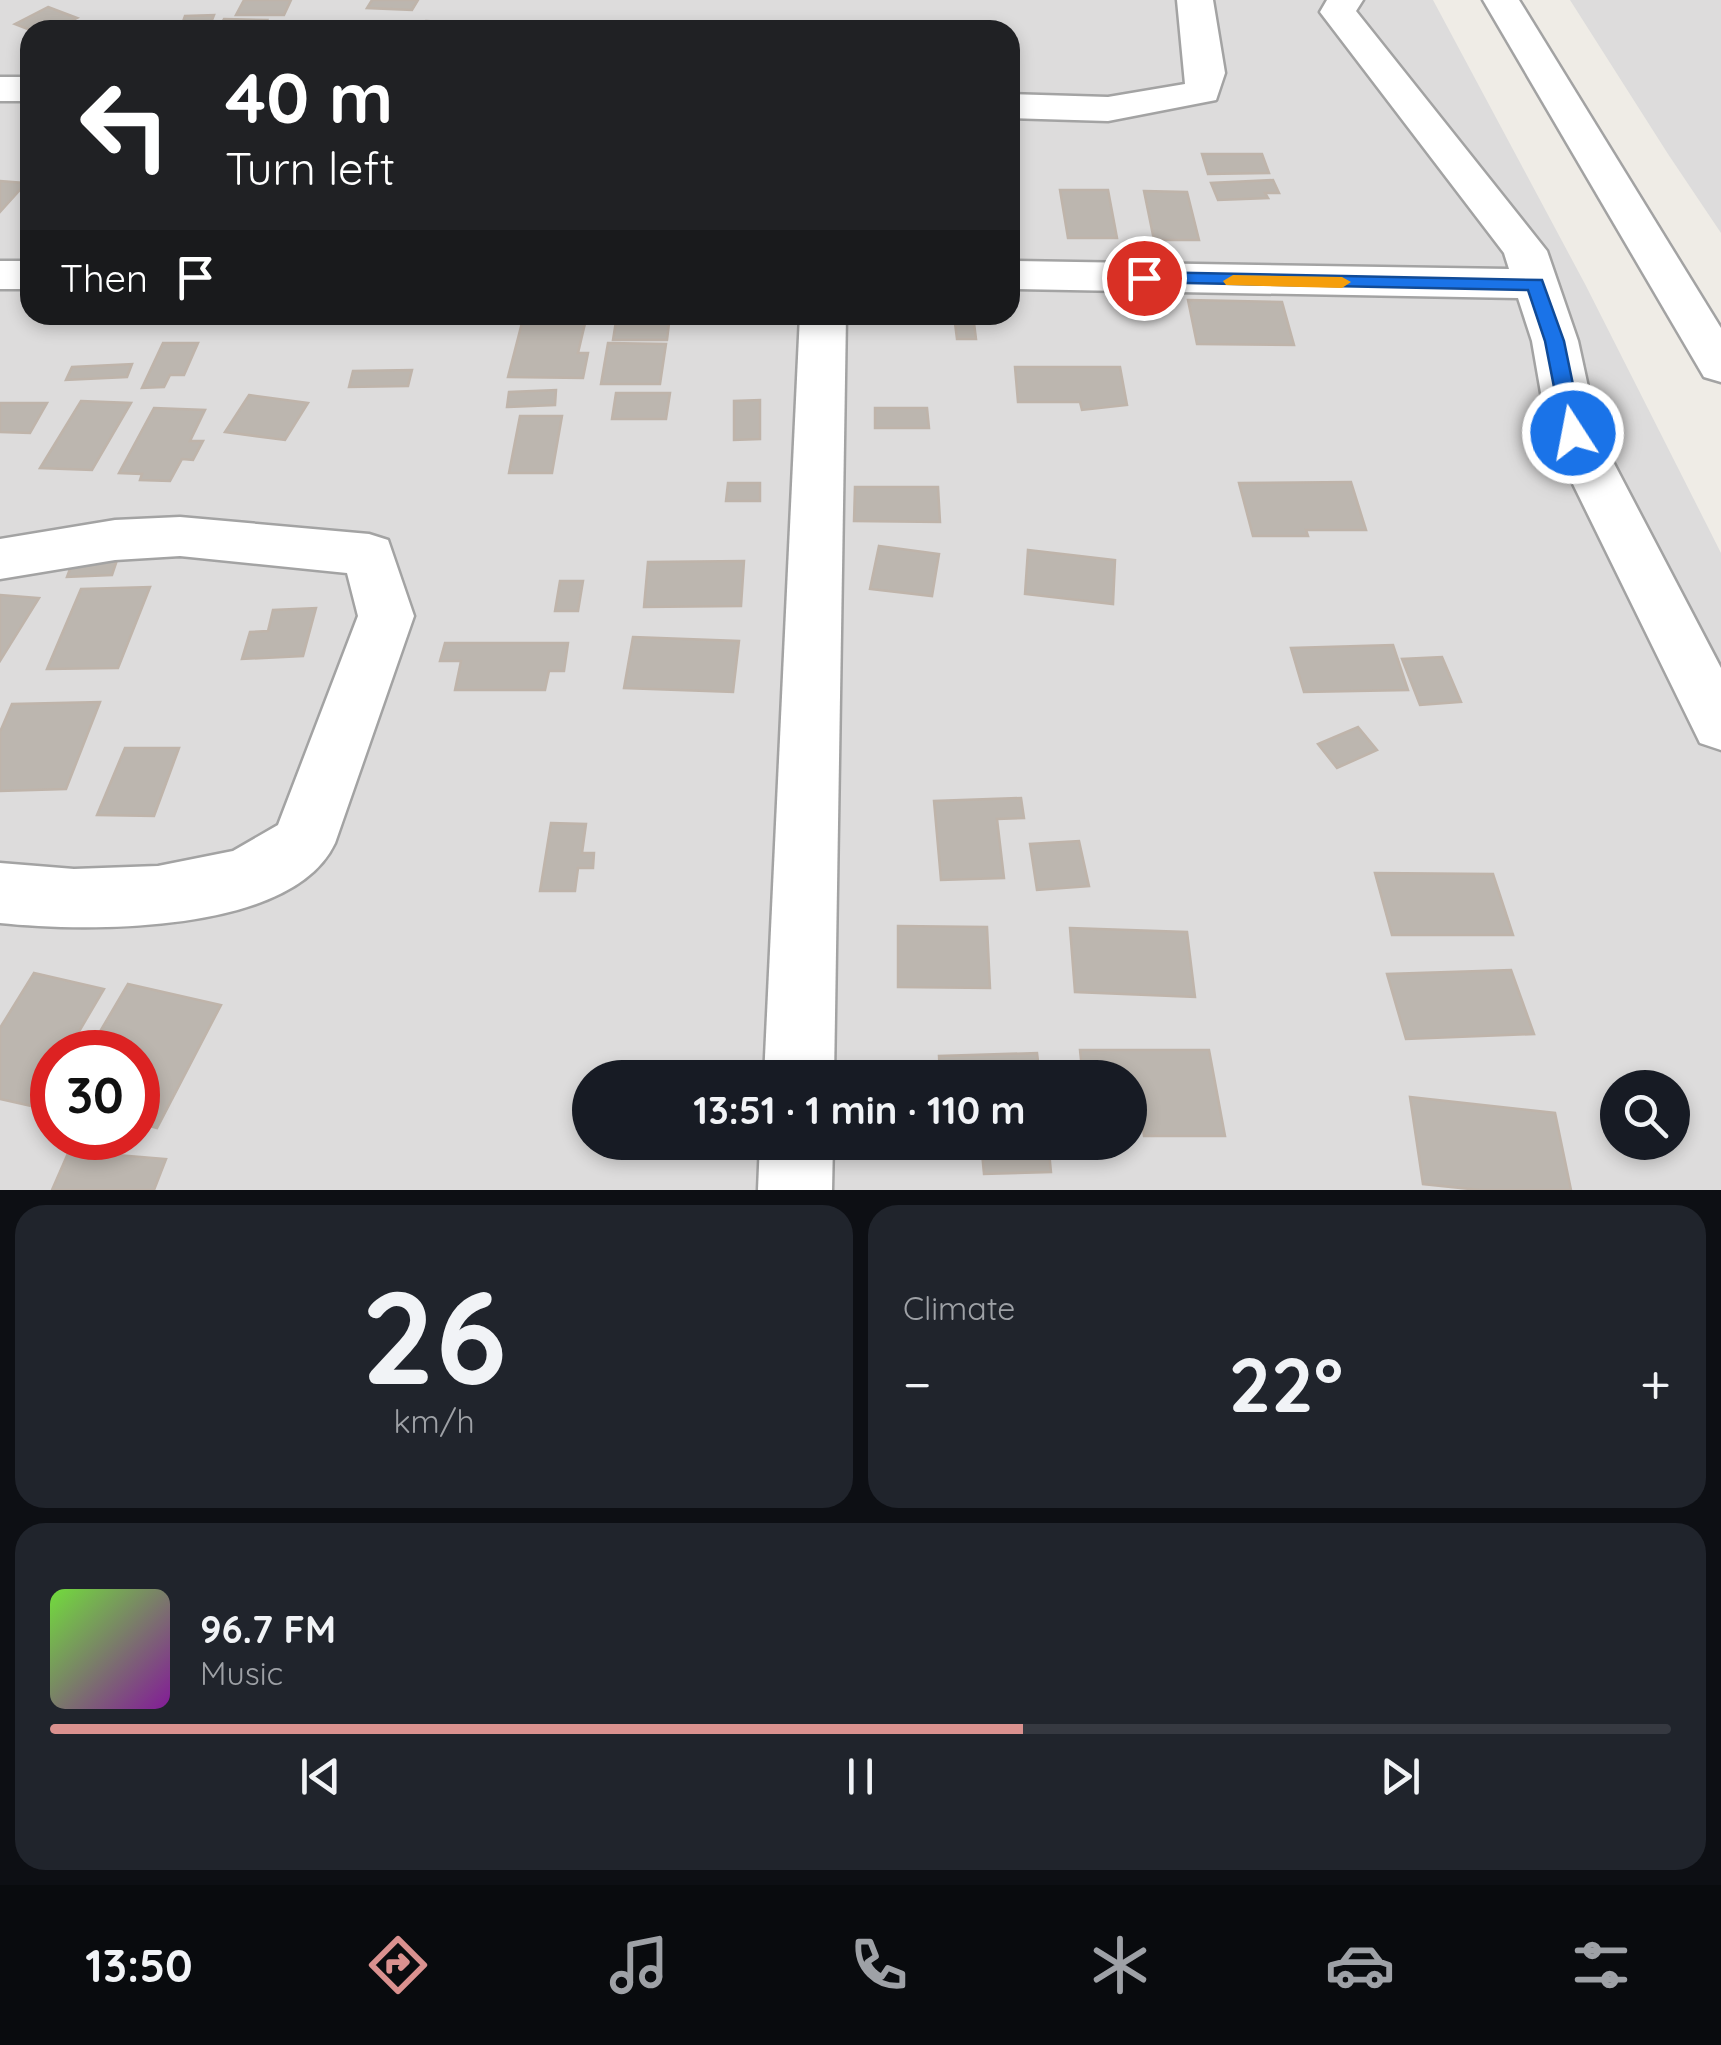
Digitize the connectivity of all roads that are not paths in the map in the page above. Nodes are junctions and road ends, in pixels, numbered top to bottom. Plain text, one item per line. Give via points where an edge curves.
1 (1194, 0) edge
2 (1345, 0) edge
3 (1501, 0) edge
4 (1020, 106) edge
5 (1020, 275) edge
6 (1536, 284) junction
7 (823, 325) edge
8 (1721, 366) edge
9 (0, 559) edge
10 (1721, 725) edge
11 (0, 894) edge
12 (800, 1060) edge
13 (796, 1160) edge
14 (795, 1190) edge

1 - 4 street via 1206,73 1202,92 1108,109
2 - 6 street via 1338,12 1525,250
3 - 8 street
5 - 6 street
6 - 10 street via 1573,433
7 - 12 street
9 - 11 street via 155,536 369,554 386,616 304,843 284,860 234,880 166,892 72,902
13 - 14 street

